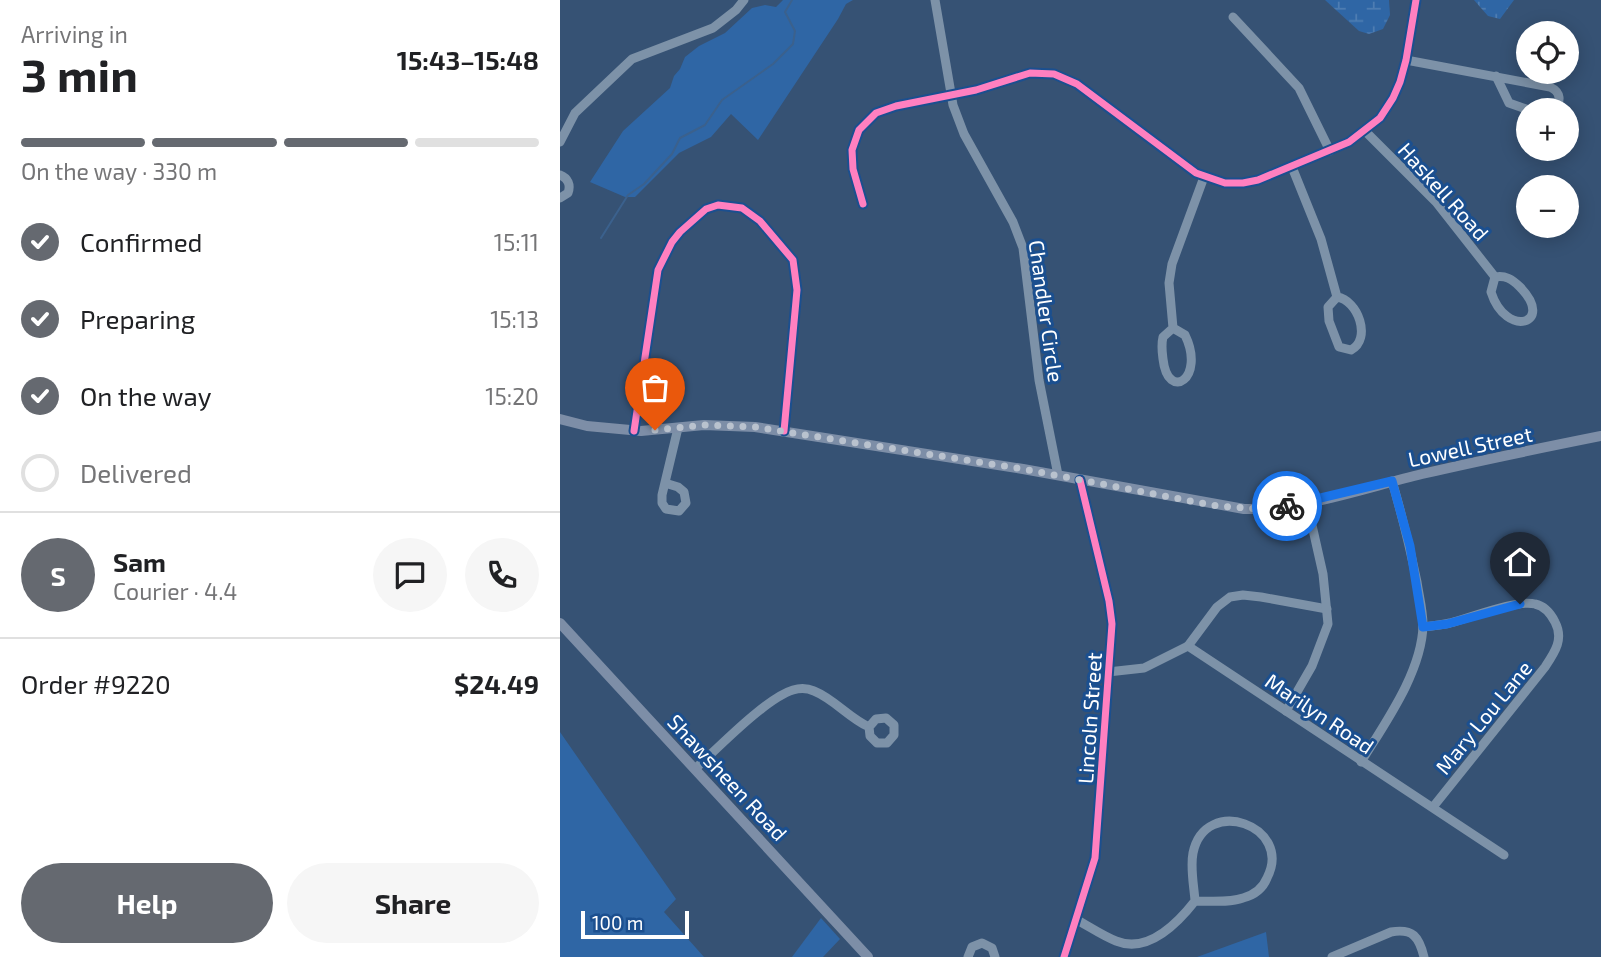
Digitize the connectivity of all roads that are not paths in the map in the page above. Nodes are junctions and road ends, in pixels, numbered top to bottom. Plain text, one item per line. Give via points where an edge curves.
1 (744, 0) edge
2 (935, 0) edge
3 (1416, 0) edge
4 (1233, 17) dead end
5 (1406, 60) junction
6 (1496, 76) junction
7 (950, 95) junction
8 (1559, 98) edge
9 (1516, 105) edge
10 (1365, 131) junction
11 (560, 142) edge
12 (1331, 150) junction
13 (1292, 167) junction
14 (560, 175) edge
15 (1204, 177) junction
16 (560, 198) edge
17 (863, 204) dead end
18 (1495, 277) junction
19 (1337, 297) junction
20 (1173, 328) junction
21 (560, 419) edge
22 (678, 428) junction
23 (634, 431) junction
24 (784, 431) junction
25 (1601, 436) edge
26 (1058, 475) junction
27 (1080, 480) junction
28 (1392, 481) junction
29 (664, 483) dead end
30 (1307, 503) junction
31 (1327, 609) junction
32 (560, 622) edge
33 (1423, 627) junction
34 (1188, 646) junction
35 (1108, 672) junction
36 (1286, 710) junction
37 (869, 727) dead end
38 (1361, 762) junction
39 (695, 769) junction
40 (1433, 807) junction
41 (1504, 855) dead end
42 (1195, 901) junction
43 (1077, 920) junction
44 (868, 957) edge
45 (968, 957) edge
46 (995, 957) edge
47 (1064, 957) edge
48 (1332, 957) edge
49 (1424, 957) edge

1 - 11 street via 713,28 632,59 579,108
2 - 7 street, Chandler Circle
3 - 5 street
4 - 12 street via 1299,88
5 - 6 street
5 - 10 street via 1391,103
6 - 8 street via 1554,88
6 - 9 street via 1509,103
7 - 15 street via 1030,73 1061,75
7 - 17 street via 886,109 863,125 852,156
7 - 26 street, Chandler Circle via 964,134 996,187 1023,248 1039,380
10 - 12 street
10 - 18 street, Haskell Road via 1436,202
12 - 13 street
13 - 15 street via 1243,183
13 - 19 street via 1321,239
14 - 16 street via 569,185 568,193
15 - 20 street via 1172,264
18 - 18 street, Haskell Road via 1510,278 1524,292 1533,306 1529,319 1515,323 1506,315 1491,292
19 - 19 street via 1352,305 1360,325 1361,340 1351,350 1339,347 1329,321 1328,307
20 - 20 street via 1165,333 1161,345 1165,373 1178,382 1190,374 1190,354 1185,335
21 - 23 main road, Lowell Street
22 - 23 main road, Lowell Street
22 - 24 main road, Lowell Street via 729,425
22 - 29 street
23 - 24 street via 658,270 671,242 691,220 718,205 742,208 760,221 793,260 797,290
24 - 26 main road, Lowell Street
25 - 28 main road, Lowell Street
26 - 27 main road, Lowell Street
27 - 30 main road, Lowell Street via 1244,509
27 - 35 street, Lincoln Street via 1109,601
28 - 30 main road, Lowell Street
28 - 33 street via 1410,546
30 - 31 street via 1324,574
31 - 34 street via 1261,597 1230,597
31 - 36 street via 1321,646
32 - 39 main road, Shawsheen Road
33 - 38 street via 1418,653 1394,708
33 - 40 street, Mary Lou Lane via 1534,604 1555,621 1559,638 1540,674
34 - 35 street via 1144,668
34 - 36 street, Marilyn Road
35 - 43 street, Lincoln Street via 1095,858
36 - 38 street, Marilyn Road
37 - 39 street via 815,691 794,690 752,718
38 - 40 street, Marilyn Road
39 - 44 main road, Shawsheen Road
40 - 41 street, Marilyn Road
42 - 42 street via 1192,861 1199,838 1226,821 1256,829 1267,841 1271,856 1270,872 1262,886 1242,899
42 - 43 street via 1162,933 1134,944 1115,941
43 - 47 street, Lincoln Street
45 - 46 street via 972,947 982,943 992,948
48 - 49 street via 1402,930 1418,938

